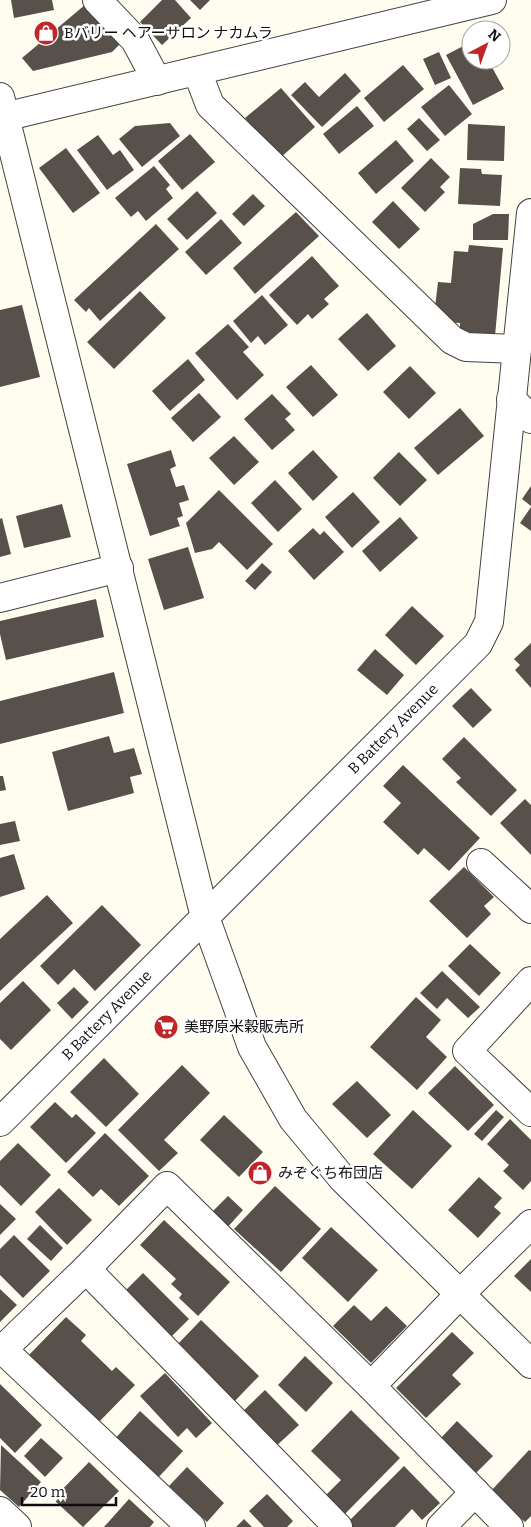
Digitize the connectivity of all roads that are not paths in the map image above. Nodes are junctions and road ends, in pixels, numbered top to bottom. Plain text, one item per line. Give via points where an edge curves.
1 (97, 0) edge
2 (492, 0) edge
3 (197, 71) junction
4 (157, 81) junction
5 (2, 111) edge
6 (531, 213) edge
7 (517, 349) junction
8 (511, 399) junction
9 (531, 419) edge
10 (119, 568) junction
11 (0, 598) edge
12 (482, 863) dead end
13 (531, 909) edge
14 (205, 917) junction
15 (531, 981) edge
16 (531, 1112) edge
17 (0, 1122) edge
18 (531, 1224) edge
19 (86, 1269) junction
20 (460, 1294) junction
21 (1, 1351) edge
22 (531, 1364) edge
23 (371, 1386) junction
24 (475, 1492) junction
25 (0, 1511) edge
26 (17, 1527) edge
27 (191, 1527) edge
28 (338, 1527) edge
29 (441, 1527) edge
30 (510, 1527) edge

1 - 4 street via 135,40
2 - 3 street
3 - 4 street
3 - 7 street via 210,105 452,340 466,347
4 - 5 street
5 - 10 street
6 - 7 street, B Battery Avenue
7 - 8 street, B Battery Avenue
8 - 9 street
8 - 14 street, B Battery Avenue via 489,622 478,644
10 - 11 street
10 - 14 street
12 - 13 street
14 - 17 street, B Battery Avenue
14 - 20 street via 252,1047 293,1118 342,1178
15 - 16 street via 467,1050
18 - 20 street
19 - 21 street
19 - 23 street via 168,1186
19 - 28 street
20 - 22 street
20 - 23 street
21 - 27 street
23 - 24 street
24 - 29 street
24 - 30 street
25 - 26 street

